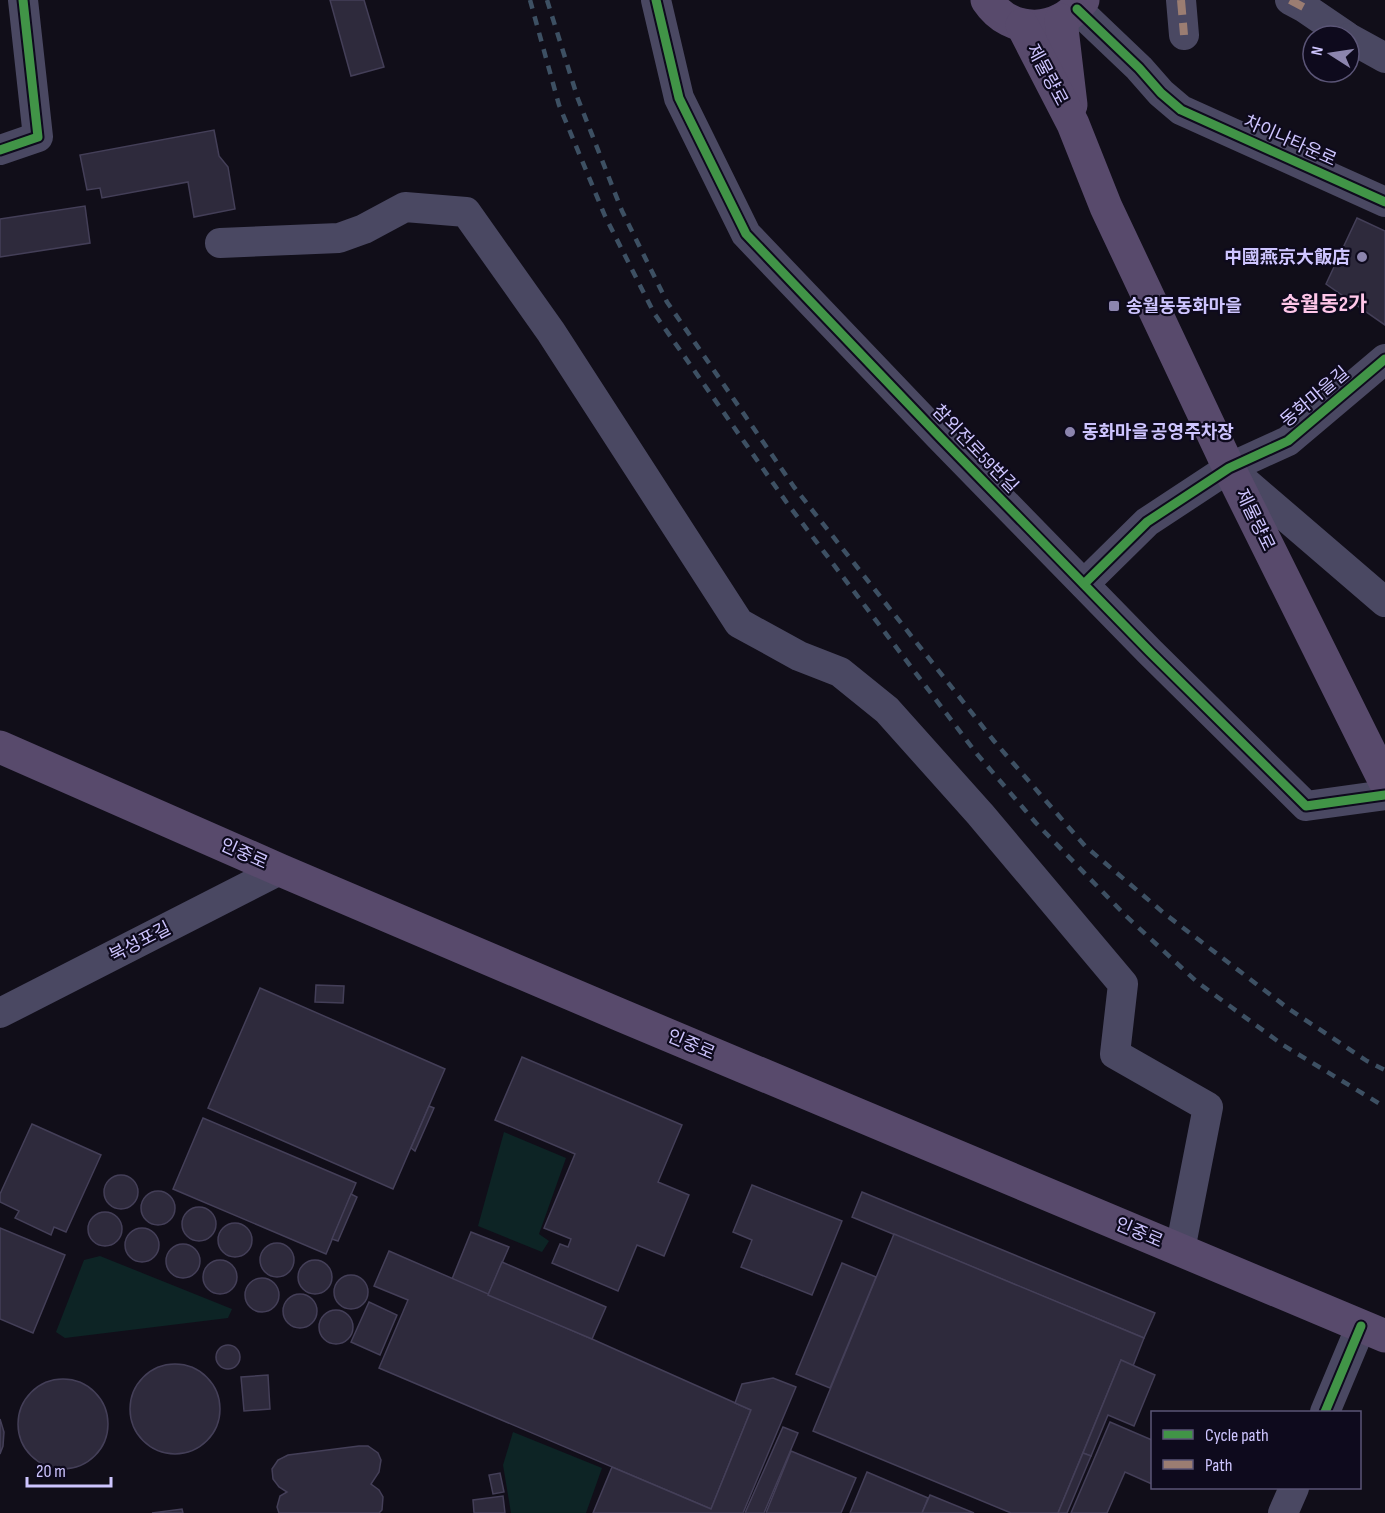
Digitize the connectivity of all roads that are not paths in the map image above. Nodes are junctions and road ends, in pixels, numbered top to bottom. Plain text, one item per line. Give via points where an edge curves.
1 (23, 0) edge
2 (656, 0) edge
3 (987, 0) edge
4 (1181, 0) edge
5 (1302, 3) edge
6 (1074, 10) edge
7 (1330, 24) edge
8 (1022, 25) junction
9 (1184, 35) dead end
10 (1361, 44) edge
11 (1385, 58) edge
12 (1073, 124) junction
13 (0, 150) edge
14 (1385, 202) edge
15 (220, 243) dead end
16 (1385, 359) edge
17 (1229, 468) junction
18 (1083, 584) junction
19 (1379, 586) edge
20 (0, 747) edge
21 (1385, 782) edge
22 (1385, 795) edge
23 (280, 870) junction
24 (0, 1013) edge
25 (1180, 1250) junction
26 (1373, 1331) edge
27 (1326, 1411) edge
28 (1294, 1489) edge
29 (1283, 1513) edge

1 - 13 street via 38,137
2 - 18 street, 참외전로59번길 via 680,98 746,234
3 - 8 main road via 1005,18
4 - 9 street
5 - 7 street
6 - 8 main road via 1048,25
6 - 12 main road, 제물량로
6 - 14 street, 차이나타운로 via 1181,110
8 - 12 main road, 제물량로
10 - 11 street
12 - 17 main road, 제물량로 via 1106,207
15 - 25 street via 339,238 405,207 466,212 551,332 739,623 799,656 840,672 887,710 1124,984 1115,1053 1208,1107
16 - 17 street, 동화마을길 via 1288,441
17 - 18 street, 동화마을길 via 1147,522
17 - 19 street
17 - 21 main road, 제물량로
18 - 22 street, 참외전로59번길 via 1306,806
20 - 23 main road, 인중로
23 - 24 street, 북성포길
23 - 25 main road, 인중로
25 - 26 main road, 인중로
26 - 27 street
28 - 29 street

